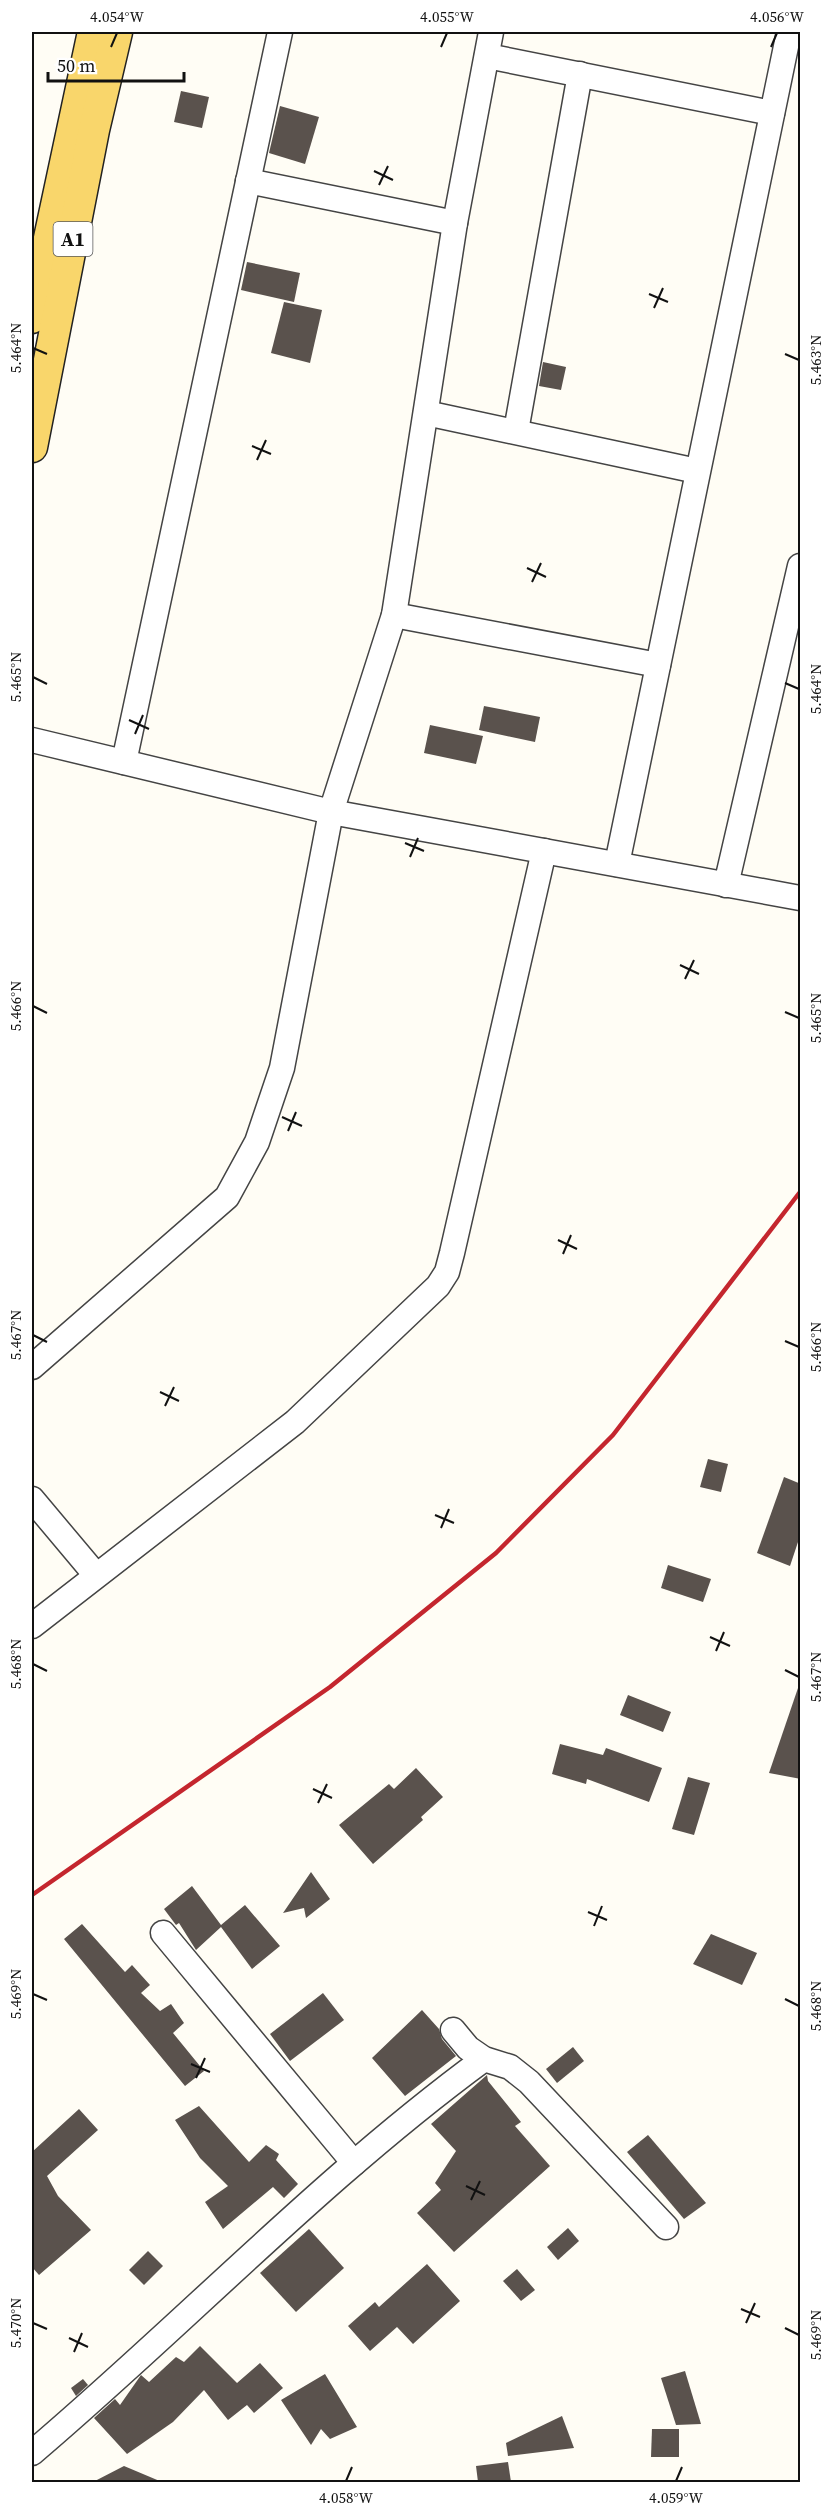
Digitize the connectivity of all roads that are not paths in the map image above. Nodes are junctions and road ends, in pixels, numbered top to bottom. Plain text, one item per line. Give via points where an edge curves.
1 (93, 32) edge
2 (117, 32) edge
3 (280, 32) edge
4 (491, 32) edge
5 (789, 32) edge
6 (487, 56) junction
7 (580, 74) junction
8 (772, 113) junction
9 (248, 181) junction
10 (455, 223) junction
11 (32, 318) edge
12 (426, 413) junction
13 (516, 431) junction
14 (32, 447) edge
15 (697, 471) junction
16 (801, 566) edge
17 (394, 615) junction
18 (658, 665) junction
19 (32, 740) edge
20 (124, 762) junction
21 (331, 812) junction
22 (544, 851) junction
23 (617, 864) junction
24 (726, 885) junction
25 (801, 898) edge
26 (32, 1367) edge
27 (32, 1499) edge
28 (95, 1574) junction
29 (32, 1626) edge
30 (163, 1933) dead end
31 (453, 2030) dead end
32 (484, 2058) junction
33 (354, 2163) junction
34 (666, 2227) dead end
35 (32, 2453) edge

1 - 11 main road, A1
2 - 14 main road, A1
3 - 9 street
4 - 6 street
5 - 8 street
6 - 7 street
6 - 10 street
7 - 8 street
7 - 13 street
8 - 15 street
9 - 10 street
9 - 20 street
10 - 12 street
12 - 13 street
12 - 17 street
13 - 15 street
15 - 18 street
16 - 24 street
17 - 18 street
17 - 21 street
18 - 23 street
19 - 20 street
20 - 21 street
21 - 22 street
21 - 26 street via 282,1068 257,1142 227,1197
22 - 23 street
22 - 28 street via 447,1272 438,1286 295,1422
23 - 24 street
24 - 25 street
27 - 28 street
28 - 29 street
30 - 33 street
31 - 32 street via 468,2048
32 - 33 street via 419,2106
32 - 34 street via 510,2067 529,2082
33 - 35 street via 126,2373

